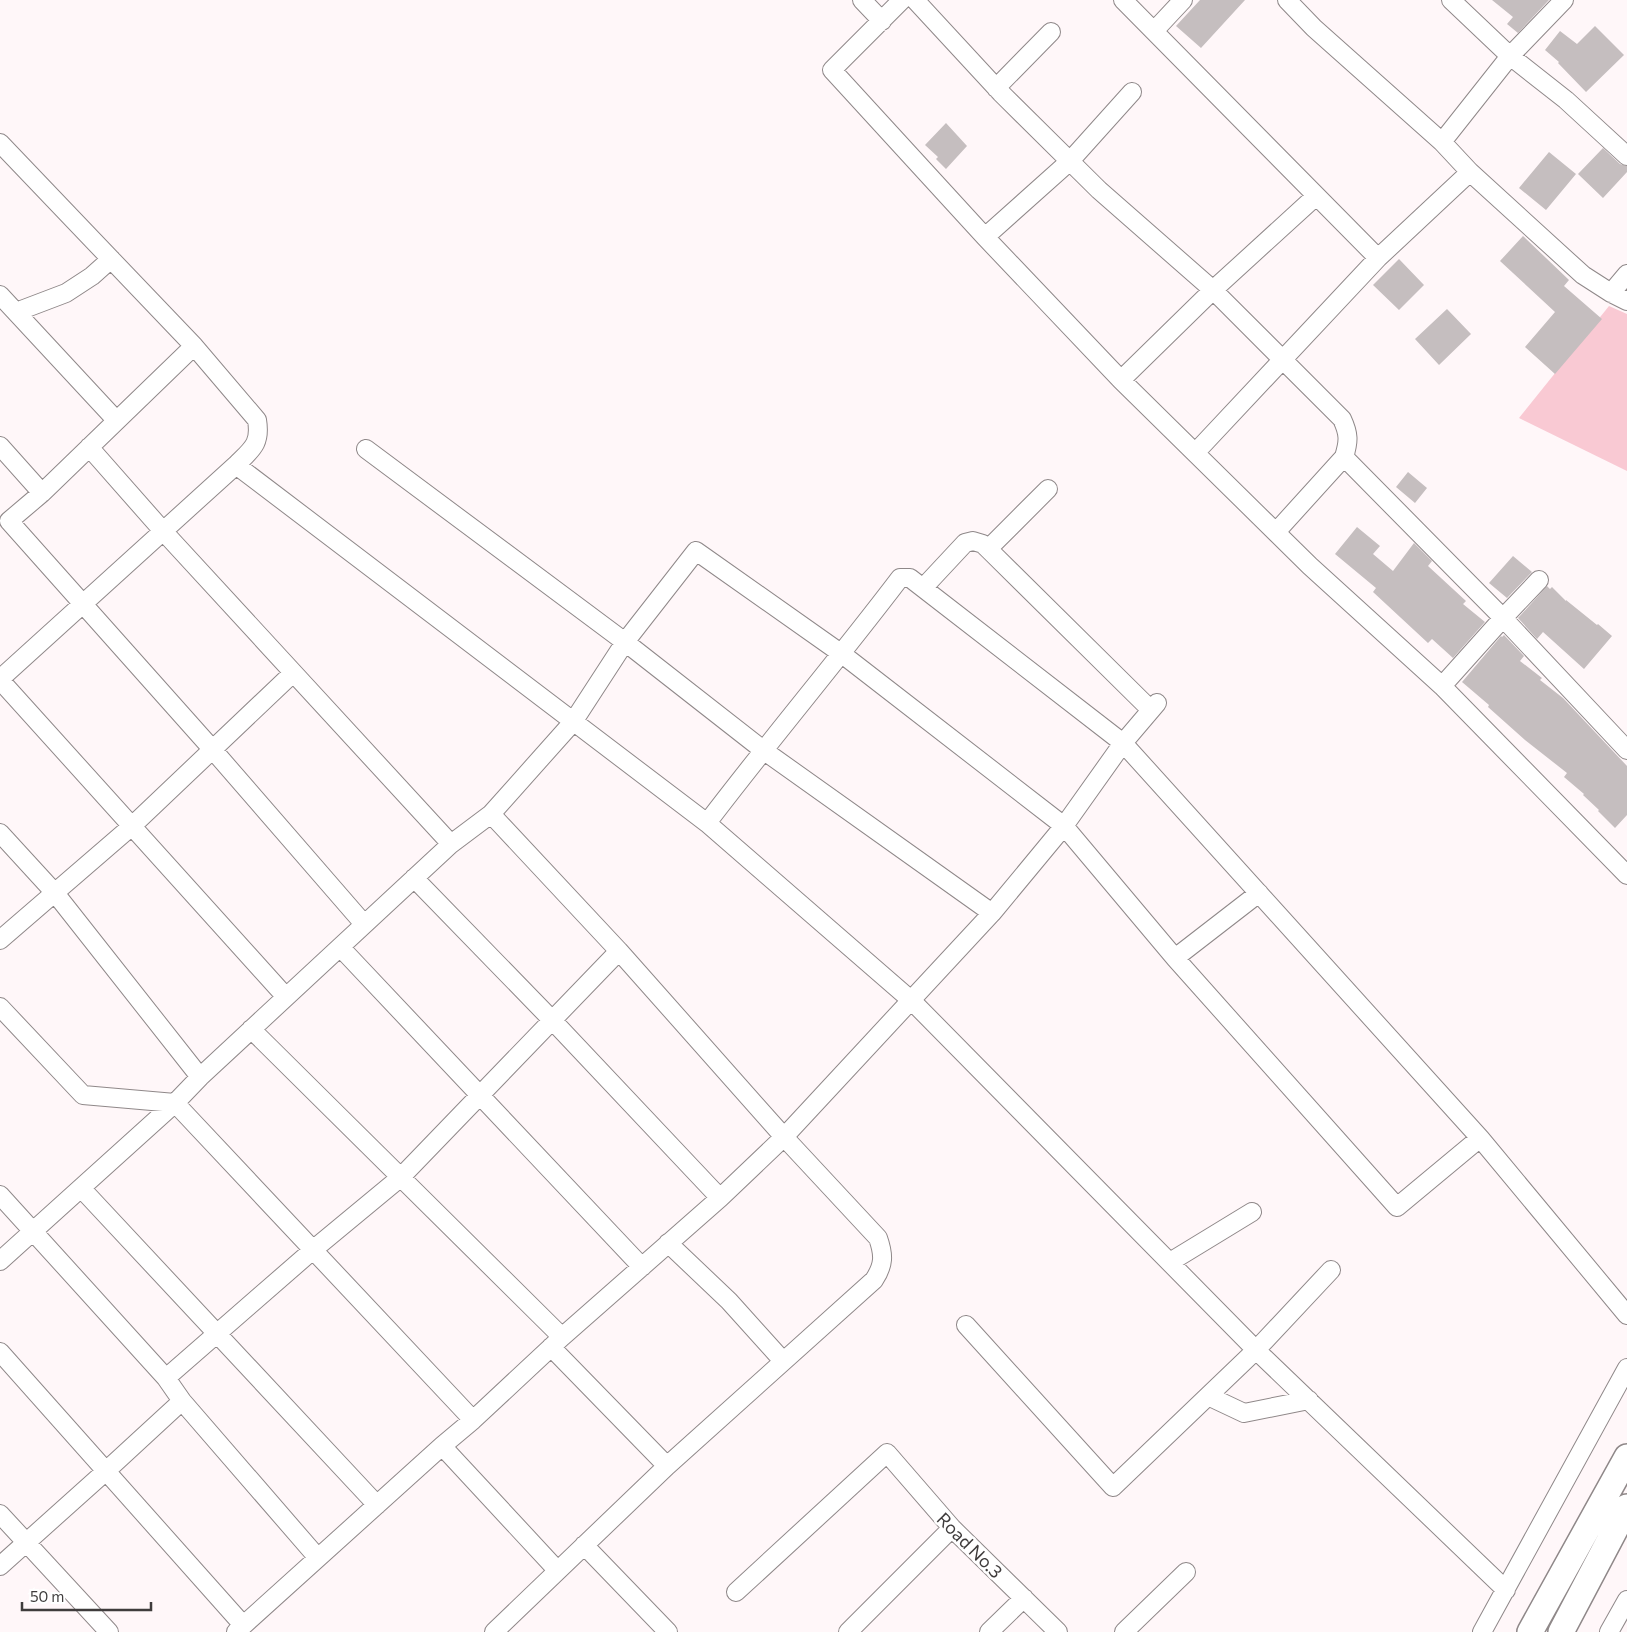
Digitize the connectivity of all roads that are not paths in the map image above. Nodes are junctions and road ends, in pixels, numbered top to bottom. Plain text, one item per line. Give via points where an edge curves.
1 (862, 0) edge
2 (902, 0) edge
3 (915, 0) edge
4 (1123, 0) edge
5 (1183, 0) edge
6 (1287, 0) edge
7 (1451, 0) edge
8 (1564, 0) edge
9 (882, 21) junction
10 (1154, 31) junction
11 (1051, 32) dead end
12 (1510, 56) junction
13 (996, 88) junction
14 (1132, 92) dead end
15 (1442, 142) junction
16 (0, 143) edge
17 (1627, 156) edge
18 (1070, 161) junction
19 (1470, 172) junction
20 (1316, 196) junction
21 (986, 237) junction
22 (1378, 258) junction
23 (111, 259) junction
24 (1627, 274) edge
25 (1213, 290) junction
26 (1611, 293) junction
27 (0, 295) edge
28 (1627, 301) edge
29 (16, 312) junction
30 (194, 346) junction
31 (1284, 359) junction
32 (1121, 380) junction
33 (116, 420) junction
34 (0, 446) edge
35 (89, 447) junction
36 (366, 449) dead end
37 (1195, 453) junction
38 (1344, 457) junction
39 (236, 465) junction
40 (1048, 489) dead end
41 (42, 493) junction
42 (163, 531) junction
43 (1276, 532) junction
44 (988, 549) junction
45 (1539, 580) dead end
46 (923, 588) junction
47 (83, 605) junction
48 (1503, 618) junction
49 (625, 642) junction
50 (842, 654) junction
51 (293, 673) junction
52 (0, 680) edge
53 (1442, 686) junction
54 (573, 722) junction
55 (1123, 743) junction
56 (213, 750) junction
57 (763, 750) junction
58 (1627, 750) edge
59 (491, 814) junction
60 (707, 823) junction
61 (132, 826) junction
62 (1064, 826) junction
63 (0, 833) edge
64 (451, 844) junction
65 (1625, 866) edge
66 (414, 878) junction
67 (54, 893) junction
68 (1260, 893) junction
69 (992, 913) junction
70 (364, 924) junction
71 (0, 940) edge
72 (340, 947) junction
73 (619, 951) junction
74 (1176, 958) junction
75 (286, 997) junction
76 (912, 1001) junction
77 (0, 1007) edge
78 (553, 1020) junction
79 (251, 1029) junction
80 (200, 1077) junction
81 (480, 1095) junction
82 (176, 1102) junction
83 (784, 1137) junction
84 (1480, 1138) junction
85 (401, 1177) junction
86 (81, 1188) junction
87 (0, 1195) edge
88 (720, 1198) junction
89 (1252, 1212) dead end
90 (33, 1232) junction
91 (668, 1243) junction
92 (314, 1250) junction
93 (0, 1261) edge
94 (1170, 1262) junction
95 (642, 1267) junction
96 (1331, 1270) dead end
97 (1627, 1315) edge
98 (966, 1325) dead end
99 (217, 1334) junction
100 (556, 1342) junction
101 (1256, 1350) junction
102 (0, 1352) edge
103 (783, 1361) junction
104 (1627, 1368) edge
105 (166, 1378) junction
106 (1208, 1396) junction
107 (182, 1400) junction
108 (1309, 1400) junction
109 (473, 1420) junction
110 (442, 1446) junction
111 (1627, 1456) edge
112 (667, 1466) junction
113 (106, 1471) junction
114 (377, 1505) junction
115 (1627, 1507) edge
116 (0, 1514) edge
117 (952, 1528) junction
118 (26, 1544) junction
119 (584, 1545) junction
120 (318, 1558) junction
121 (0, 1566) edge
122 (558, 1570) junction
123 (1186, 1572) dead end
124 (1506, 1590) junction
125 (736, 1592) dead end
126 (1024, 1598) junction
127 (1627, 1600) edge
128 (240, 1628) edge
129 (109, 1632) edge
130 (494, 1632) edge
131 (668, 1632) edge
132 (848, 1632) edge
133 (989, 1632) edge
134 (1058, 1632) edge
135 (1124, 1632) edge
136 (1482, 1632) edge
137 (1530, 1632) edge
138 (1561, 1632) edge
139 (1610, 1632) edge

1 - 9 street
2 - 9 street
3 - 13 street
4 - 10 street
5 - 10 street
6 - 15 street
7 - 12 street
8 - 12 street
9 - 21 street via 832,70
10 - 20 street
11 - 13 street
12 - 15 street
12 - 17 street via 1566,100
13 - 18 street
14 - 18 street
15 - 19 street
16 - 23 street
18 - 21 street
18 - 25 street
19 - 22 street
19 - 26 street via 1583,275
20 - 22 street
20 - 25 street
21 - 32 street
22 - 31 street
23 - 29 street via 66,292
23 - 30 street
24 - 26 street
25 - 31 street
25 - 32 street
26 - 28 street
27 - 29 street
29 - 33 street
30 - 33 street
30 - 39 street via 257,420 259,434 252,449
31 - 37 street
31 - 38 street via 1342,418 1348,437
32 - 37 street
33 - 35 street
34 - 41 street
35 - 41 street
35 - 42 street
36 - 49 street
37 - 43 street
38 - 43 street
38 - 48 street
39 - 42 street
39 - 54 street
40 - 44 street
41 - 47 street via 9,521
42 - 47 street
42 - 51 street
43 - 53 street
44 - 46 street via 973,540 965,543
44 - 55 street via 1154,707
45 - 48 street
46 - 50 street via 910,578 900,578
46 - 55 street
47 - 52 street
47 - 56 street
48 - 53 street
48 - 58 street
49 - 50 street via 696,551
49 - 54 street
49 - 57 street
50 - 57 street
50 - 62 street
51 - 56 street
51 - 64 street
52 - 61 street
53 - 65 street
54 - 59 street
54 - 60 street
55 - 62 street
55 - 68 street
56 - 61 street
56 - 70 street
57 - 60 street
57 - 69 street
59 - 64 street
59 - 73 street
60 - 76 street
61 - 67 street
61 - 75 street
62 - 69 street
62 - 74 street
63 - 67 street
64 - 66 street
66 - 70 street
66 - 78 street
67 - 71 street
67 - 80 street
68 - 74 street
68 - 84 street
69 - 76 street
70 - 72 street
72 - 75 street
72 - 81 street
73 - 78 street
73 - 83 street
74 - 84 street via 1397,1207
75 - 79 street
76 - 83 street
76 - 94 street
77 - 82 street via 83,1095
78 - 81 street
78 - 88 street
79 - 80 street
79 - 85 street
80 - 82 street
81 - 85 street
81 - 95 street
82 - 86 street
82 - 92 street
83 - 88 street
83 - 103 street via 878,1238 883,1261 874,1280
84 - 97 street
85 - 92 street
85 - 100 street
86 - 90 street
86 - 99 street
87 - 90 street
88 - 91 street
89 - 94 street
90 - 93 street
90 - 105 street
91 - 95 street
91 - 103 street via 729,1301
92 - 99 street
92 - 109 street
94 - 101 street
95 - 100 street
96 - 101 street
98 - 106 street via 1113,1487
99 - 105 street
99 - 114 street
100 - 109 street
100 - 112 street
101 - 106 street
101 - 108 street
102 - 113 street
103 - 112 street
104 - 124 street
105 - 107 street
106 - 108 street via 1244,1413
107 - 113 street
107 - 120 street
108 - 124 street
109 - 110 street
110 - 114 street
110 - 122 street
111 - 137 highway
112 - 119 street
113 - 118 street
113 - 128 street
114 - 120 street
115 - 138 highway
116 - 118 street
117 - 125 street, Road No.3 via 887,1453
117 - 126 street, Road No.3
117 - 132 street
118 - 121 street
118 - 129 street
119 - 122 street
119 - 131 street
120 - 128 street
122 - 130 street
123 - 135 street
124 - 136 street
126 - 133 street
126 - 134 street, Road No.3
127 - 139 street

